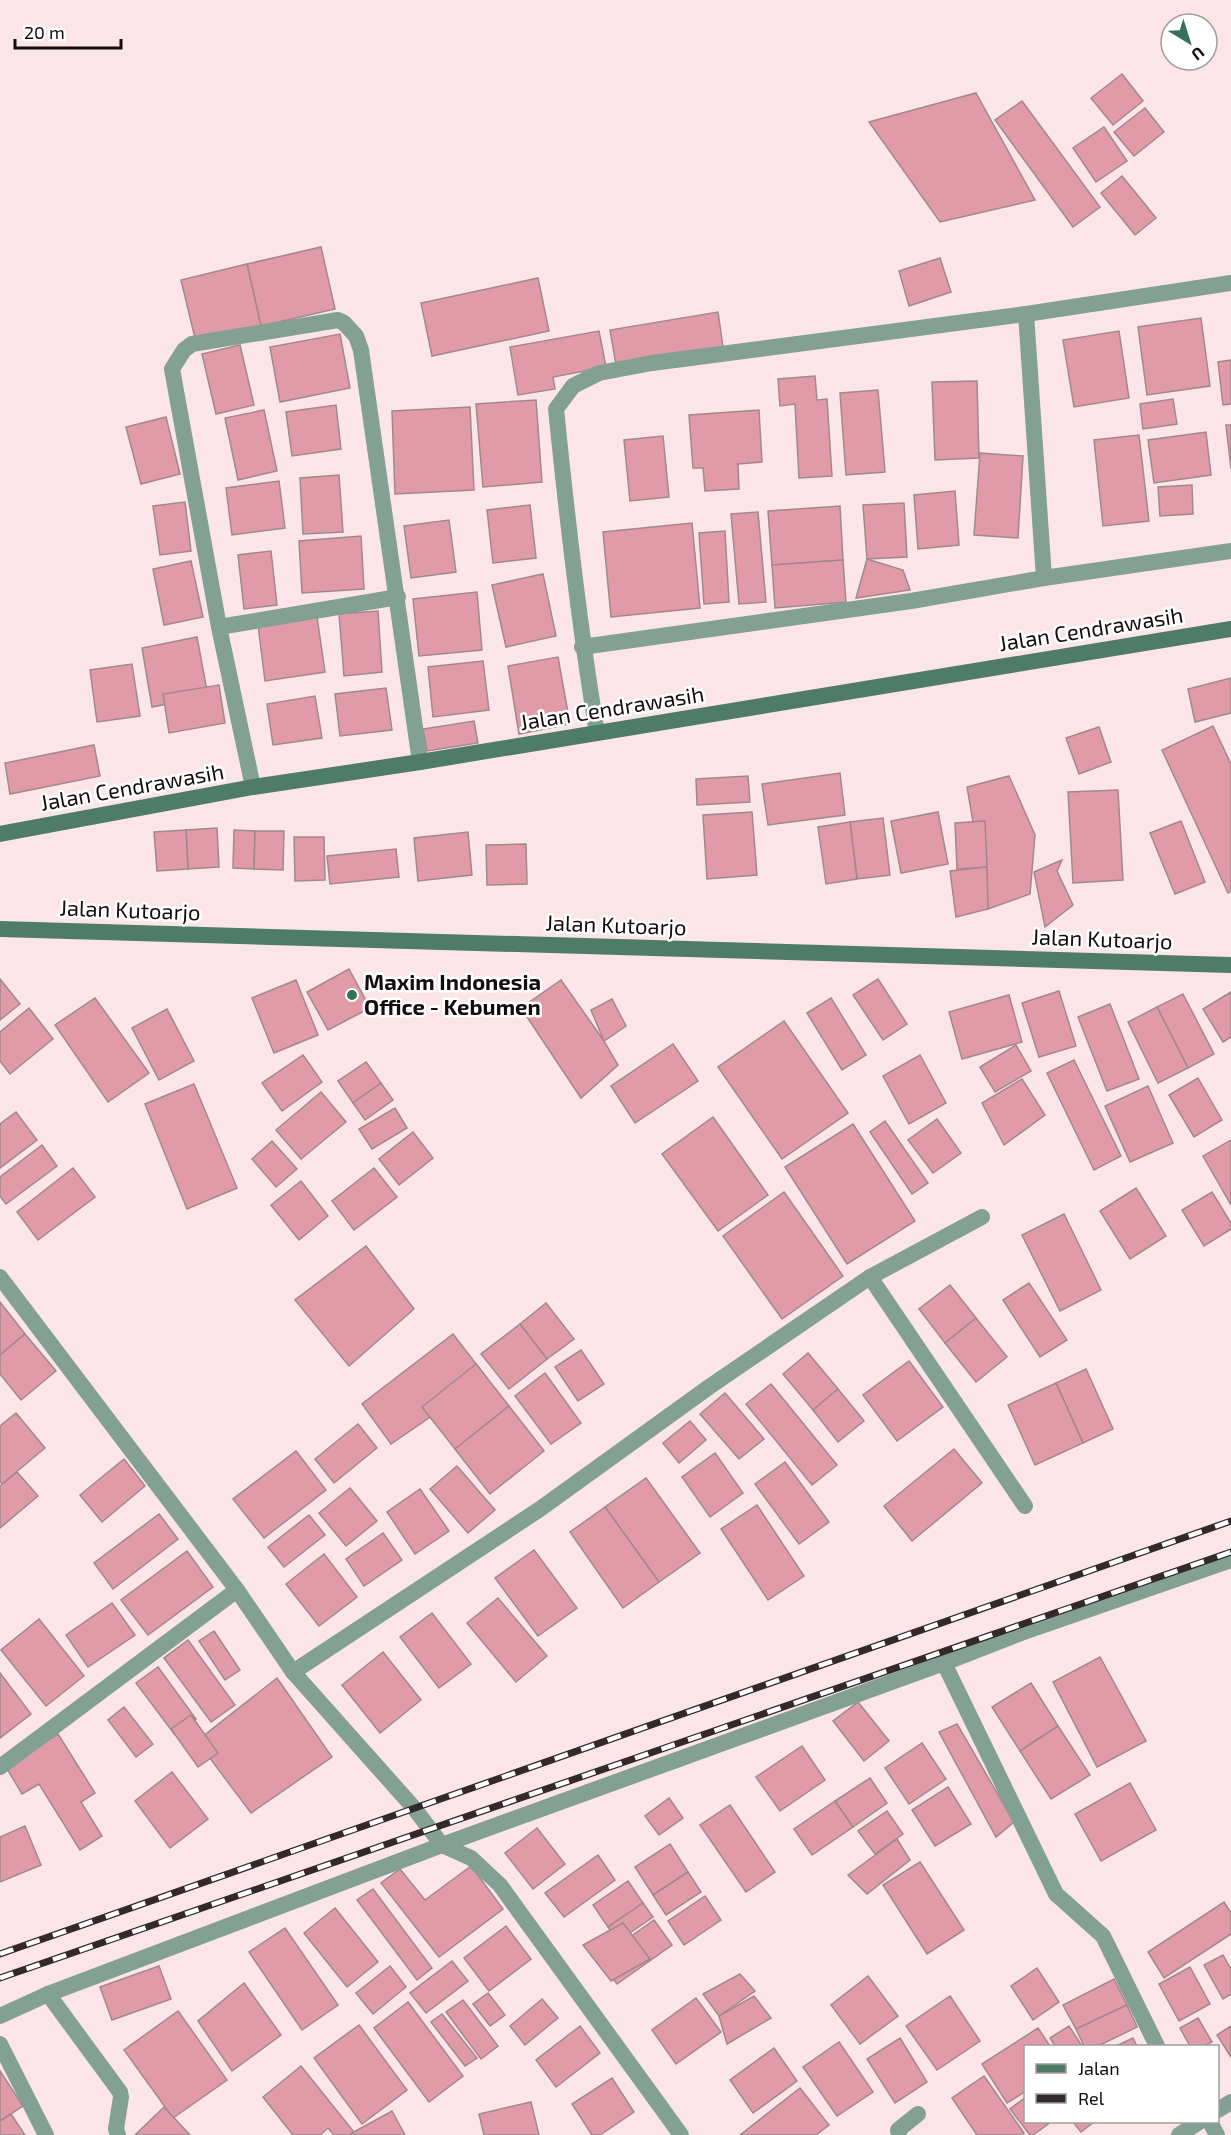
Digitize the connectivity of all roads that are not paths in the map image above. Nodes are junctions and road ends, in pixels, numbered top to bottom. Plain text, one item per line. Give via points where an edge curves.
1 (1231, 283) edge
2 (1026, 314) junction
3 (1231, 551) edge
4 (1044, 578) junction
5 (398, 597) junction
6 (219, 627) junction
7 (1231, 629) edge
8 (582, 647) junction
9 (597, 733) junction
10 (420, 762) junction
11 (253, 787) junction
12 (0, 834) edge
13 (0, 929) edge
14 (1231, 965) edge
15 (982, 1217) dead end
16 (0, 1277) edge
17 (870, 1277) junction
18 (1025, 1506) dead end
19 (1231, 1560) edge
20 (237, 1590) junction
21 (944, 1663) junction
22 (293, 1672) junction
23 (0, 1767) edge
24 (442, 1845) junction
25 (48, 1994) junction
26 (0, 2016) edge
27 (0, 2044) edge
28 (1157, 2045) edge
29 (918, 2114) dead end
30 (1197, 2123) edge
31 (1200, 2123) edge
32 (46, 2135) edge
33 (118, 2135) edge
34 (681, 2135) edge
35 (899, 2135) edge
36 (1179, 2135) edge
37 (1217, 2135) edge

1 - 2 street
2 - 4 street
2 - 8 street via 652,363 599,373 573,386 556,409
3 - 4 street
4 - 8 street via 911,601
5 - 6 street
5 - 6 street via 361,350 356,336 344,323 315,323 192,344 172,369
5 - 10 street
6 - 11 street
7 - 9 main road, Jalan Cendrawasih
8 - 9 street
9 - 10 main road, Jalan Cendrawasih
10 - 11 main road, Jalan Cendrawasih
11 - 12 main road, Jalan Cendrawasih
13 - 14 main road, Jalan Kutoarjo
15 - 17 street
16 - 20 street
17 - 18 street
17 - 22 street via 540,1509
19 - 21 street
20 - 22 street
20 - 23 street
21 - 24 street
21 - 28 street via 1056,1894 1101,1934
22 - 24 street
24 - 25 street
24 - 34 street via 471,1858 500,1885
25 - 26 street
25 - 33 street via 120,2092
27 - 32 street
29 - 35 street via 901,2126
30 - 36 street
31 - 37 street

